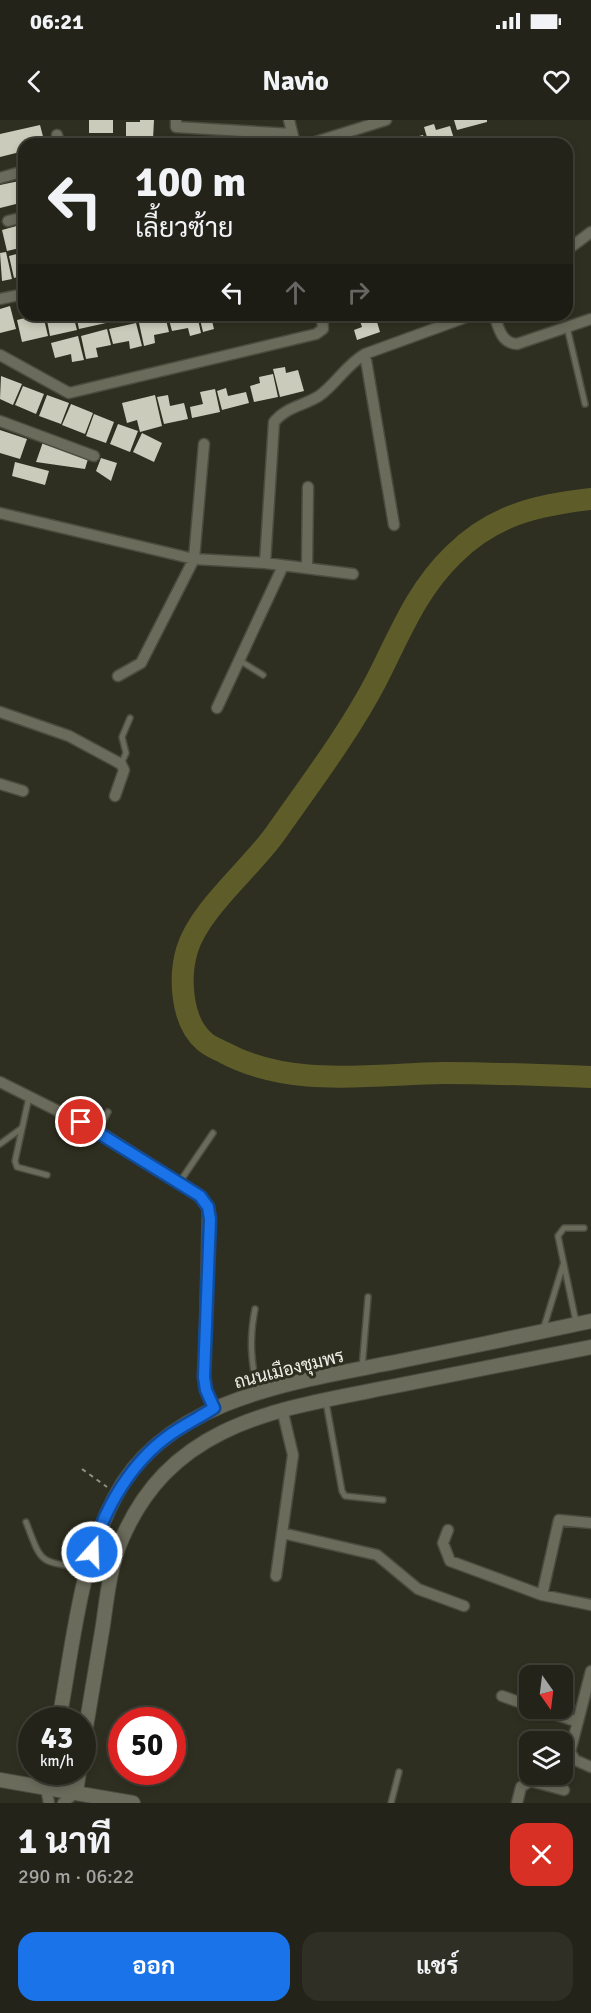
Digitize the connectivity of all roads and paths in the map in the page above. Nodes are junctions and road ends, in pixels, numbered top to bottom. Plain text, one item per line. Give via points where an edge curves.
1 (176, 120) edge
2 (289, 120) edge
3 (386, 120) edge
4 (284, 138) edge
5 (294, 138) edge
6 (328, 138) edge
7 (18, 173) edge
8 (0, 178) edge
9 (18, 218) edge
10 (8, 221) dead end
11 (591, 232) edge
12 (573, 246) edge
13 (18, 295) edge
14 (0, 299) edge
15 (591, 319) edge
16 (322, 321) edge
17 (456, 321) edge
18 (496, 321) edge
19 (567, 327) junction
20 (0, 354) edge
21 (365, 354) junction
22 (585, 404) dead end
23 (0, 421) edge
24 (204, 444) dead end
25 (94, 456) dead end
26 (308, 487) dead end
27 (0, 513) edge
28 (394, 525) dead end
29 (194, 559) junction
30 (265, 563) junction
31 (283, 566) junction
32 (307, 568) junction
33 (353, 574) dead end
34 (239, 660) junction
35 (263, 675) dead end
36 (118, 676) dead end
37 (217, 708) dead end
38 (0, 712) edge
39 (130, 718) dead end
40 (121, 764) junction
41 (0, 784) edge
42 (23, 791) dead end
43 (115, 796) dead end
44 (0, 1082) edge
45 (29, 1095) junction
46 (108, 1112) dead end
47 (22, 1128) junction
48 (98, 1131) junction
49 (213, 1133) dead end
50 (0, 1143) edge
51 (47, 1175) dead end
52 (179, 1183) junction
53 (584, 1228) dead end
54 (564, 1263) junction
55 (368, 1298) dead end
56 (255, 1309) dead end
57 (591, 1321) edge
58 (577, 1324) junction
59 (543, 1331) junction
60 (591, 1347) edge
61 (362, 1369) junction
62 (258, 1392) junction
63 (326, 1400) junction
64 (214, 1408) junction
65 (282, 1409) junction
66 (82, 1468) dead end
67 (116, 1494) junction
68 (383, 1500) dead end
69 (26, 1522) dead end
70 (591, 1523) edge
71 (448, 1530) dead end
72 (282, 1533) junction
73 (87, 1569) junction
74 (276, 1576) dead end
75 (542, 1595) junction
76 (591, 1605) edge
77 (464, 1606) dead end
78 (591, 1671) edge
79 (502, 1696) dead end
80 (519, 1702) edge
81 (61, 1707) edge
82 (89, 1707) edge
83 (569, 1719) edge
84 (578, 1722) junction
85 (591, 1767) edge
86 (399, 1772) dead end
87 (0, 1780) edge
88 (47, 1785) edge
89 (77, 1785) edge
90 (46, 1788) junction
91 (564, 1790) dead end
92 (76, 1792) junction
93 (49, 1803) edge
94 (63, 1803) edge
95 (133, 1803) edge
96 (391, 1803) edge
97 (517, 1803) edge

1 - 4 street via 176,127
2 - 5 street
3 - 6 street
7 - 8 street
9 - 10 street
11 - 12 street
13 - 14 street
15 - 19 street
16 - 20 street via 323,329 316,334 69,393
17 - 21 street
18 - 19 street via 504,339 517,344
19 - 22 lane
21 - 28 street
21 - 30 street via 320,395 281,412 274,422
23 - 25 street
24 - 29 street
26 - 32 street
27 - 29 street
29 - 30 street
29 - 36 street via 141,663
30 - 31 street
31 - 32 street
31 - 34 street
32 - 33 street
34 - 35 lane
34 - 37 street
38 - 40 street via 69,736
39 - 40 lane via 122,737 126,753
40 - 43 street via 124,770
41 - 42 street
44 - 45 street
45 - 47 lane
45 - 48 street
46 - 48 lane
47 - 50 lane
47 - 51 lane via 17,1167
48 - 52 street
49 - 52 lane
52 - 64 street via 200,1196 208,1207 204,1377
53 - 54 lane via 560,1231
54 - 58 lane
54 - 59 lane
55 - 61 lane
56 - 62 lane via 250,1334
57 - 58 main road, ถนนเมืองชุมพร
58 - 59 main road, ถนนเมืองชุมพร
59 - 61 main road, ถนนเมืองชุมพร
60 - 63 main road, ถนนเมืองชุมพร
61 - 62 main road, ถนนเมืองชุมพร
62 - 64 main road, ถนนเมืองชุมพร
63 - 65 main road, ถนนเมืองชุมพร
63 - 68 lane via 342,1491 345,1496
64 - 67 main road, ถนนเมืองชุมพร via 169,1435
65 - 72 street via 293,1455
65 - 82 main road, ถนนเมืองชุมพร via 231,1427 186,1453 159,1478 135,1511 111,1574
66 - 67 path
67 - 73 main road, ถนนเมืองชุมพร via 97,1534
69 - 73 lane via 39,1556 47,1562
70 - 75 street via 559,1520
71 - 75 street via 443,1544 450,1561
72 - 74 street
72 - 77 street via 377,1555 418,1589
73 - 81 main road, ถนนเมืองชุมพร
75 - 76 street
78 - 84 street
79 - 80 street
83 - 84 street
84 - 85 street via 570,1752 575,1760
86 - 96 lane
87 - 90 main road
88 - 90 main road
89 - 92 main road
90 - 92 main road
90 - 93 street
91 - 97 street via 530,1781 520,1787
92 - 94 street
92 - 95 main road

